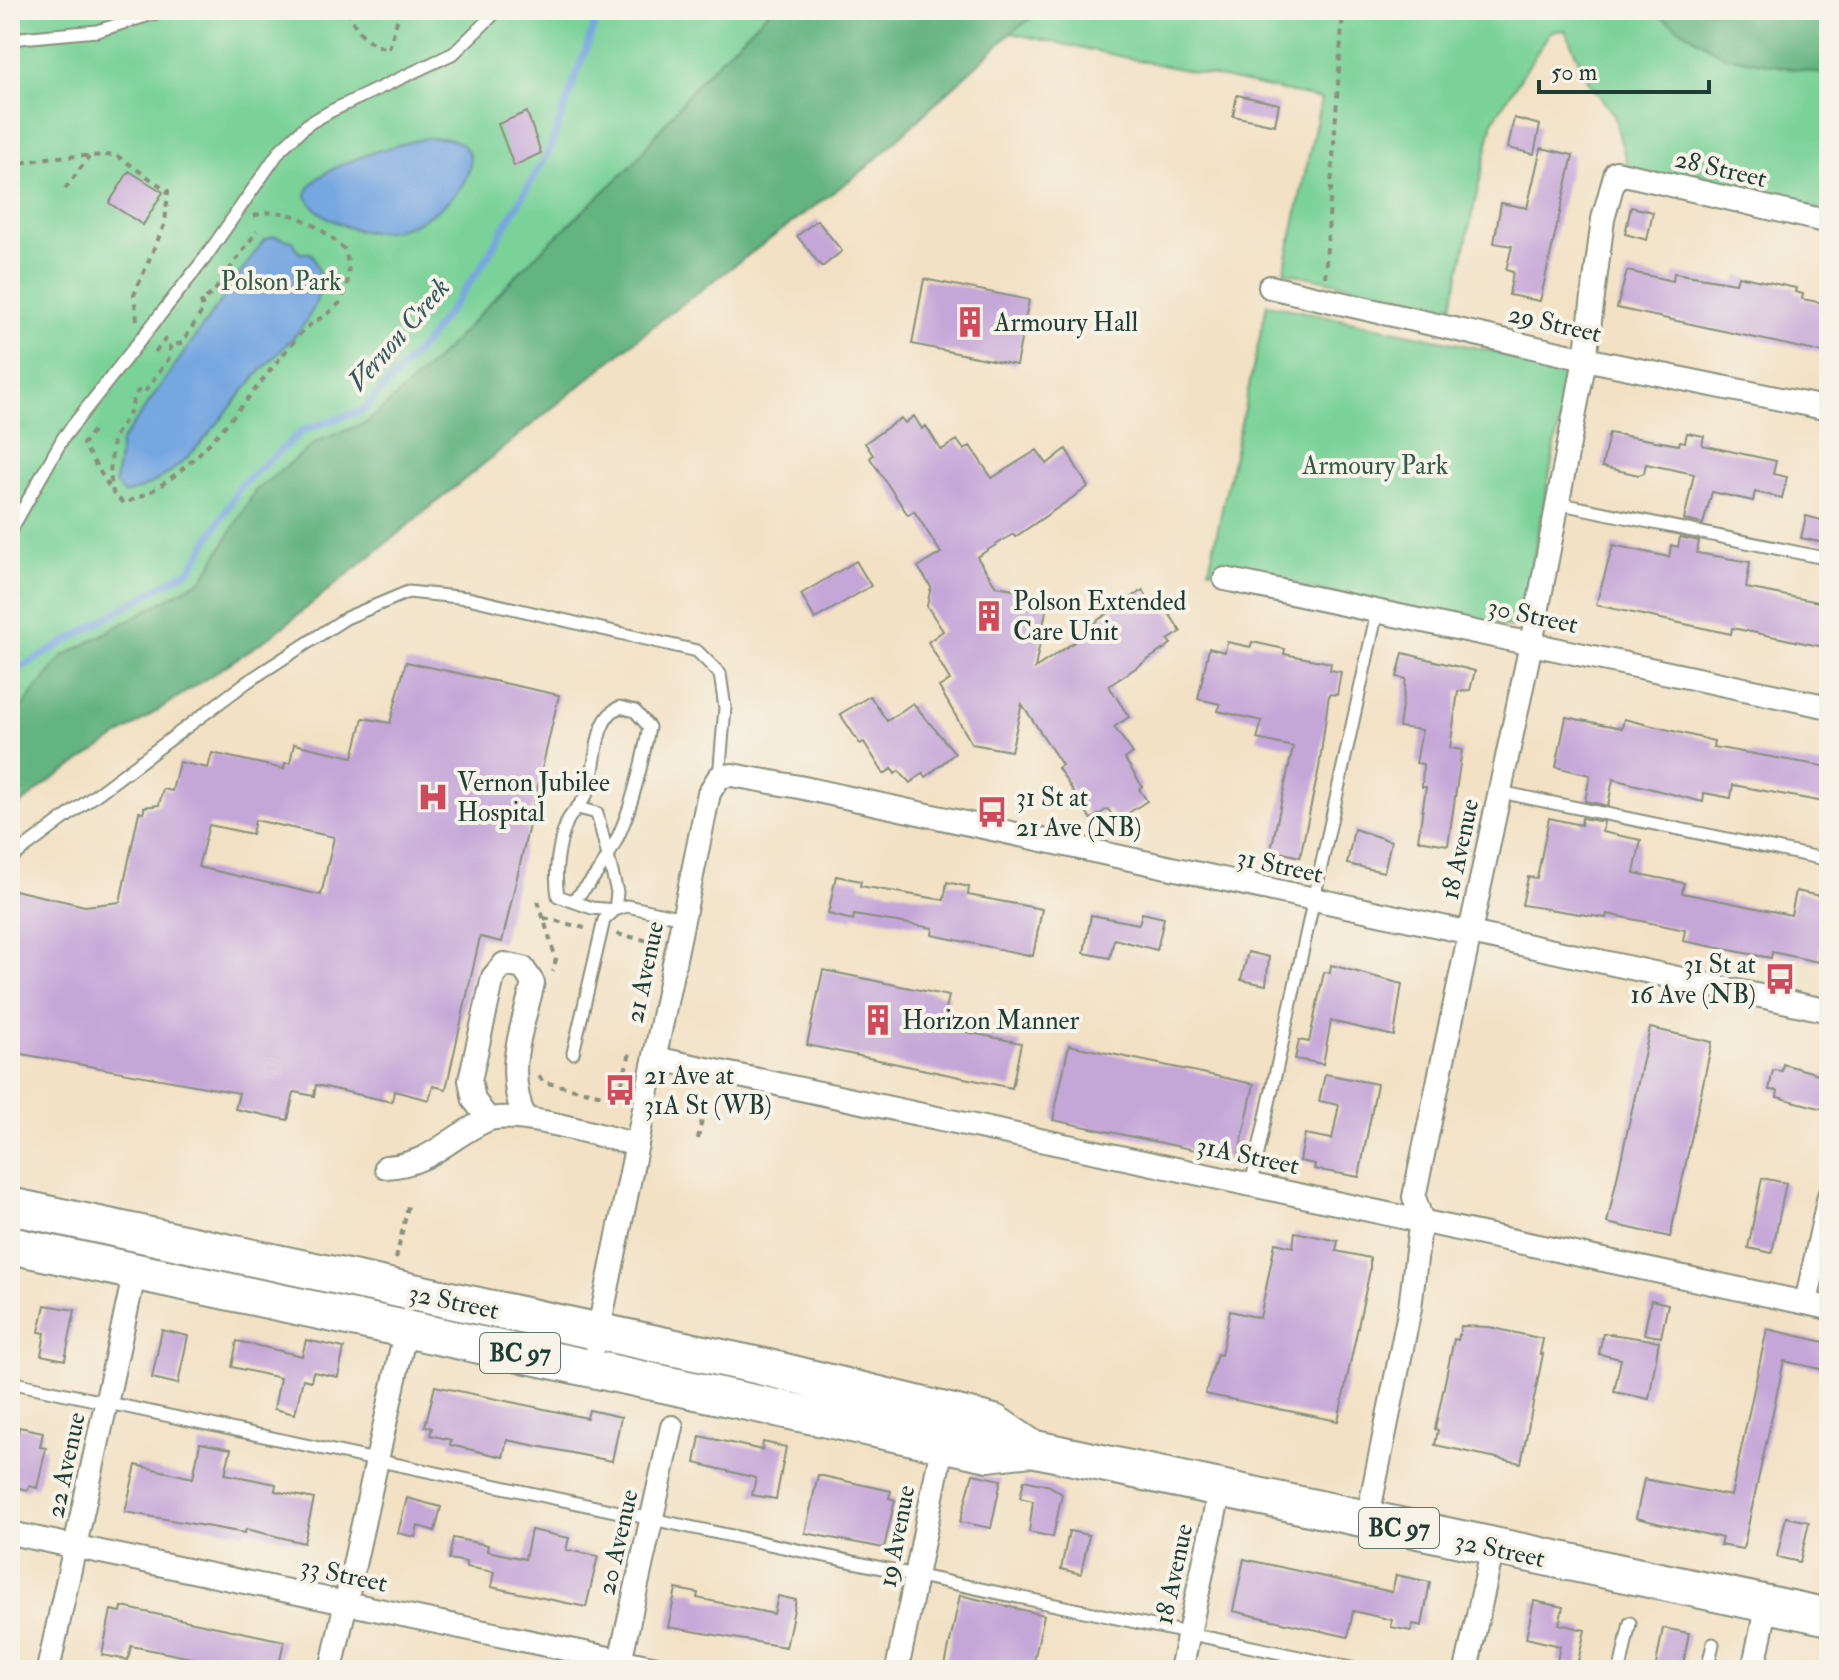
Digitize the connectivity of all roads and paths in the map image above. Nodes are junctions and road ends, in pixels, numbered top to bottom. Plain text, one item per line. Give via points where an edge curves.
1 (166, 10) edge
2 (347, 10) edge
3 (400, 10) edge
4 (498, 10) edge
5 (1343, 10) edge
6 (10, 39) edge
7 (89, 157) junction
8 (10, 165) edge
9 (1612, 187) joint
10 (65, 189) dead end
11 (252, 218) dead end
12 (1829, 222) edge
13 (257, 231) dead end
14 (221, 264) dead end
15 (229, 270) junction
16 (204, 286) dead end
17 (1270, 287) dead end
18 (1324, 287) dead end
19 (196, 298) dead end
20 (149, 329) junction
21 (171, 331) dead end
22 (163, 342) junction
23 (170, 346) junction
24 (1585, 359) junction
25 (146, 363) dead end
26 (122, 393) dead end
27 (133, 397) junction
28 (1829, 409) edge
29 (98, 424) dead end
30 (113, 493) junction
31 (1557, 503) junction
32 (10, 532) edge
33 (1829, 559) edge
34 (1225, 579) dead end
35 (1377, 612) junction
36 (1531, 644) junction
37 (1829, 707) edge
38 (719, 777) junction
39 (1500, 792) junction
40 (578, 808) junction
41 (608, 857) junction
42 (10, 859) edge
43 (1829, 860) edge
44 (572, 901) junction
45 (1311, 901) junction
46 (615, 910) junction
47 (544, 918) dead end
48 (683, 918) junction
49 (588, 929) dead end
50 (617, 934) dead end
51 (1469, 934) junction
52 (654, 942) dead end
53 (1829, 1011) edge
54 (573, 1053) dead end
55 (655, 1058) junction
56 (707, 1094) dead end
57 (488, 1119) junction
58 (525, 1119) junction
59 (698, 1139) dead end
60 (637, 1145) junction
61 (386, 1167) dead end
62 (1251, 1185) junction
63 (1829, 1196) edge
64 (10, 1206) edge
65 (408, 1206) dead end
66 (1421, 1218) junction
67 (10, 1245) edge
68 (394, 1269) dead end
69 (135, 1271) junction
70 (1806, 1303) junction
71 (1829, 1308) edge
72 (406, 1328) junction
73 (599, 1331) junction
74 (591, 1368) junction
75 (10, 1382) edge
76 (107, 1402) junction
77 (672, 1427) dead end
78 (946, 1428) junction
79 (376, 1459) junction
80 (1220, 1489) junction
81 (651, 1519) junction
82 (1367, 1521) junction
83 (10, 1533) edge
84 (76, 1547) junction
85 (1493, 1547) junction
86 (917, 1575) junction
87 (345, 1602) junction
88 (1767, 1604) junction
89 (1829, 1617) edge
90 (1630, 1623) dead end
91 (1189, 1634) junction
92 (1713, 1644) dead end
93 (619, 1665) edge
94 (48, 1670) edge
95 (331, 1670) edge
96 (666, 1670) edge
97 (897, 1670) edge
98 (1181, 1670) edge
99 (1360, 1670) edge
100 (1466, 1670) edge
101 (1620, 1670) edge
102 (1707, 1670) edge
103 (1753, 1670) edge

1 - 6 lane via 97,31
2 - 3 path via 364,38 389,49
4 - 20 lane via 454,53 308,124 281,149
5 - 18 path
7 - 8 path via 39,158
7 - 10 path
7 - 20 path via 116,155 168,191 165,223 134,295 137,321
9 - 12 street, 28 Street via 1616,172
9 - 24 street, 18 Avenue
11 - 30 path via 285,212 344,249 349,275 338,305 313,320 222,432 173,474 135,500 123,503
13 - 15 path
14 - 15 path
15 - 23 path via 201,301 203,310 182,343
16 - 19 path
17 - 24 street, 29 Street
20 - 32 lane via 63,438
21 - 22 path
22 - 23 path
22 - 25 path
23 - 27 path via 170,357 144,393
24 - 28 street, 29 Street
24 - 31 street, 18 Avenue
26 - 27 path
27 - 30 path via 132,409 113,439
29 - 30 path via 83,444
31 - 33 lane
31 - 36 street, 18 Avenue
34 - 35 street, 30 Street
35 - 36 street, 30 Street
35 - 45 lane
36 - 37 street, 30 Street
36 - 39 street, 18 Avenue
38 - 42 lane via 725,708 720,674 697,651 468,598 408,592 346,618 247,682
38 - 45 street, 31 Street via 799,787
38 - 48 street, 21 Avenue via 709,793
39 - 43 lane
39 - 51 street, 18 Avenue
40 - 41 lane via 597,813
40 - 41 lane via 587,794 603,723 620,707 635,711 649,727 647,741 633,804
40 - 44 lane via 568,821 554,877 558,896
41 - 44 lane
41 - 46 lane via 617,892
44 - 46 lane
45 - 51 street, 31 Street
45 - 62 lane
46 - 48 lane via 627,906
46 - 54 lane via 604,920
47 - 49 path
48 - 55 street, 21 Avenue
50 - 52 path
51 - 53 street, 31 Street
51 - 66 street, 18 Avenue via 1414,1197
55 - 60 street, 21 Avenue
55 - 62 street, 31A Street
56 - 59 path
57 - 58 street
57 - 58 street via 474,1100 470,1080 493,977 504,964 523,968 533,983 512,1074
57 - 61 street via 414,1165
58 - 60 street
60 - 73 street, 21 Avenue
62 - 66 street, 31A Street
63 - 70 street
64 - 73 highway, 32 Street / BC 97
65 - 68 path
66 - 70 street, 31A Street
66 - 82 street, 18 Avenue via 1410,1308
67 - 69 highway, 32 Street / BC 97
69 - 72 highway, 32 Street / BC 97
69 - 76 street, 22 Avenue
70 - 71 street, 31A Street
72 - 74 highway, 32 Street / BC 97
72 - 79 street
73 - 74 street, 21 Avenue
73 - 78 highway, 32 Street / BC 97
74 - 78 highway, 32 Street / BC 97
75 - 76 lane
76 - 79 lane
76 - 84 street, 22 Avenue
77 - 81 street, 20 Avenue
78 - 80 highway, 32 Street / BC 97 via 988,1453 1031,1448
78 - 86 street, 19 Avenue
79 - 81 lane
79 - 87 street
80 - 82 highway, 32 Street / BC 97
80 - 91 street, 18 Avenue
81 - 86 lane
81 - 93 street, 20 Avenue
82 - 85 highway, 32 Street / BC 97
83 - 84 street, 33 Street
84 - 87 street, 33 Street
84 - 94 street, 22 Avenue
85 - 88 highway, 32 Street / BC 97
85 - 100 street
86 - 91 lane
86 - 97 street, 19 Avenue
87 - 93 street, 33 Street
87 - 95 street
88 - 89 highway, 32 Street / BC 97
88 - 103 street
90 - 101 lane
91 - 98 street, 18 Avenue
91 - 99 lane
92 - 102 lane
93 - 96 street, 33 Street

